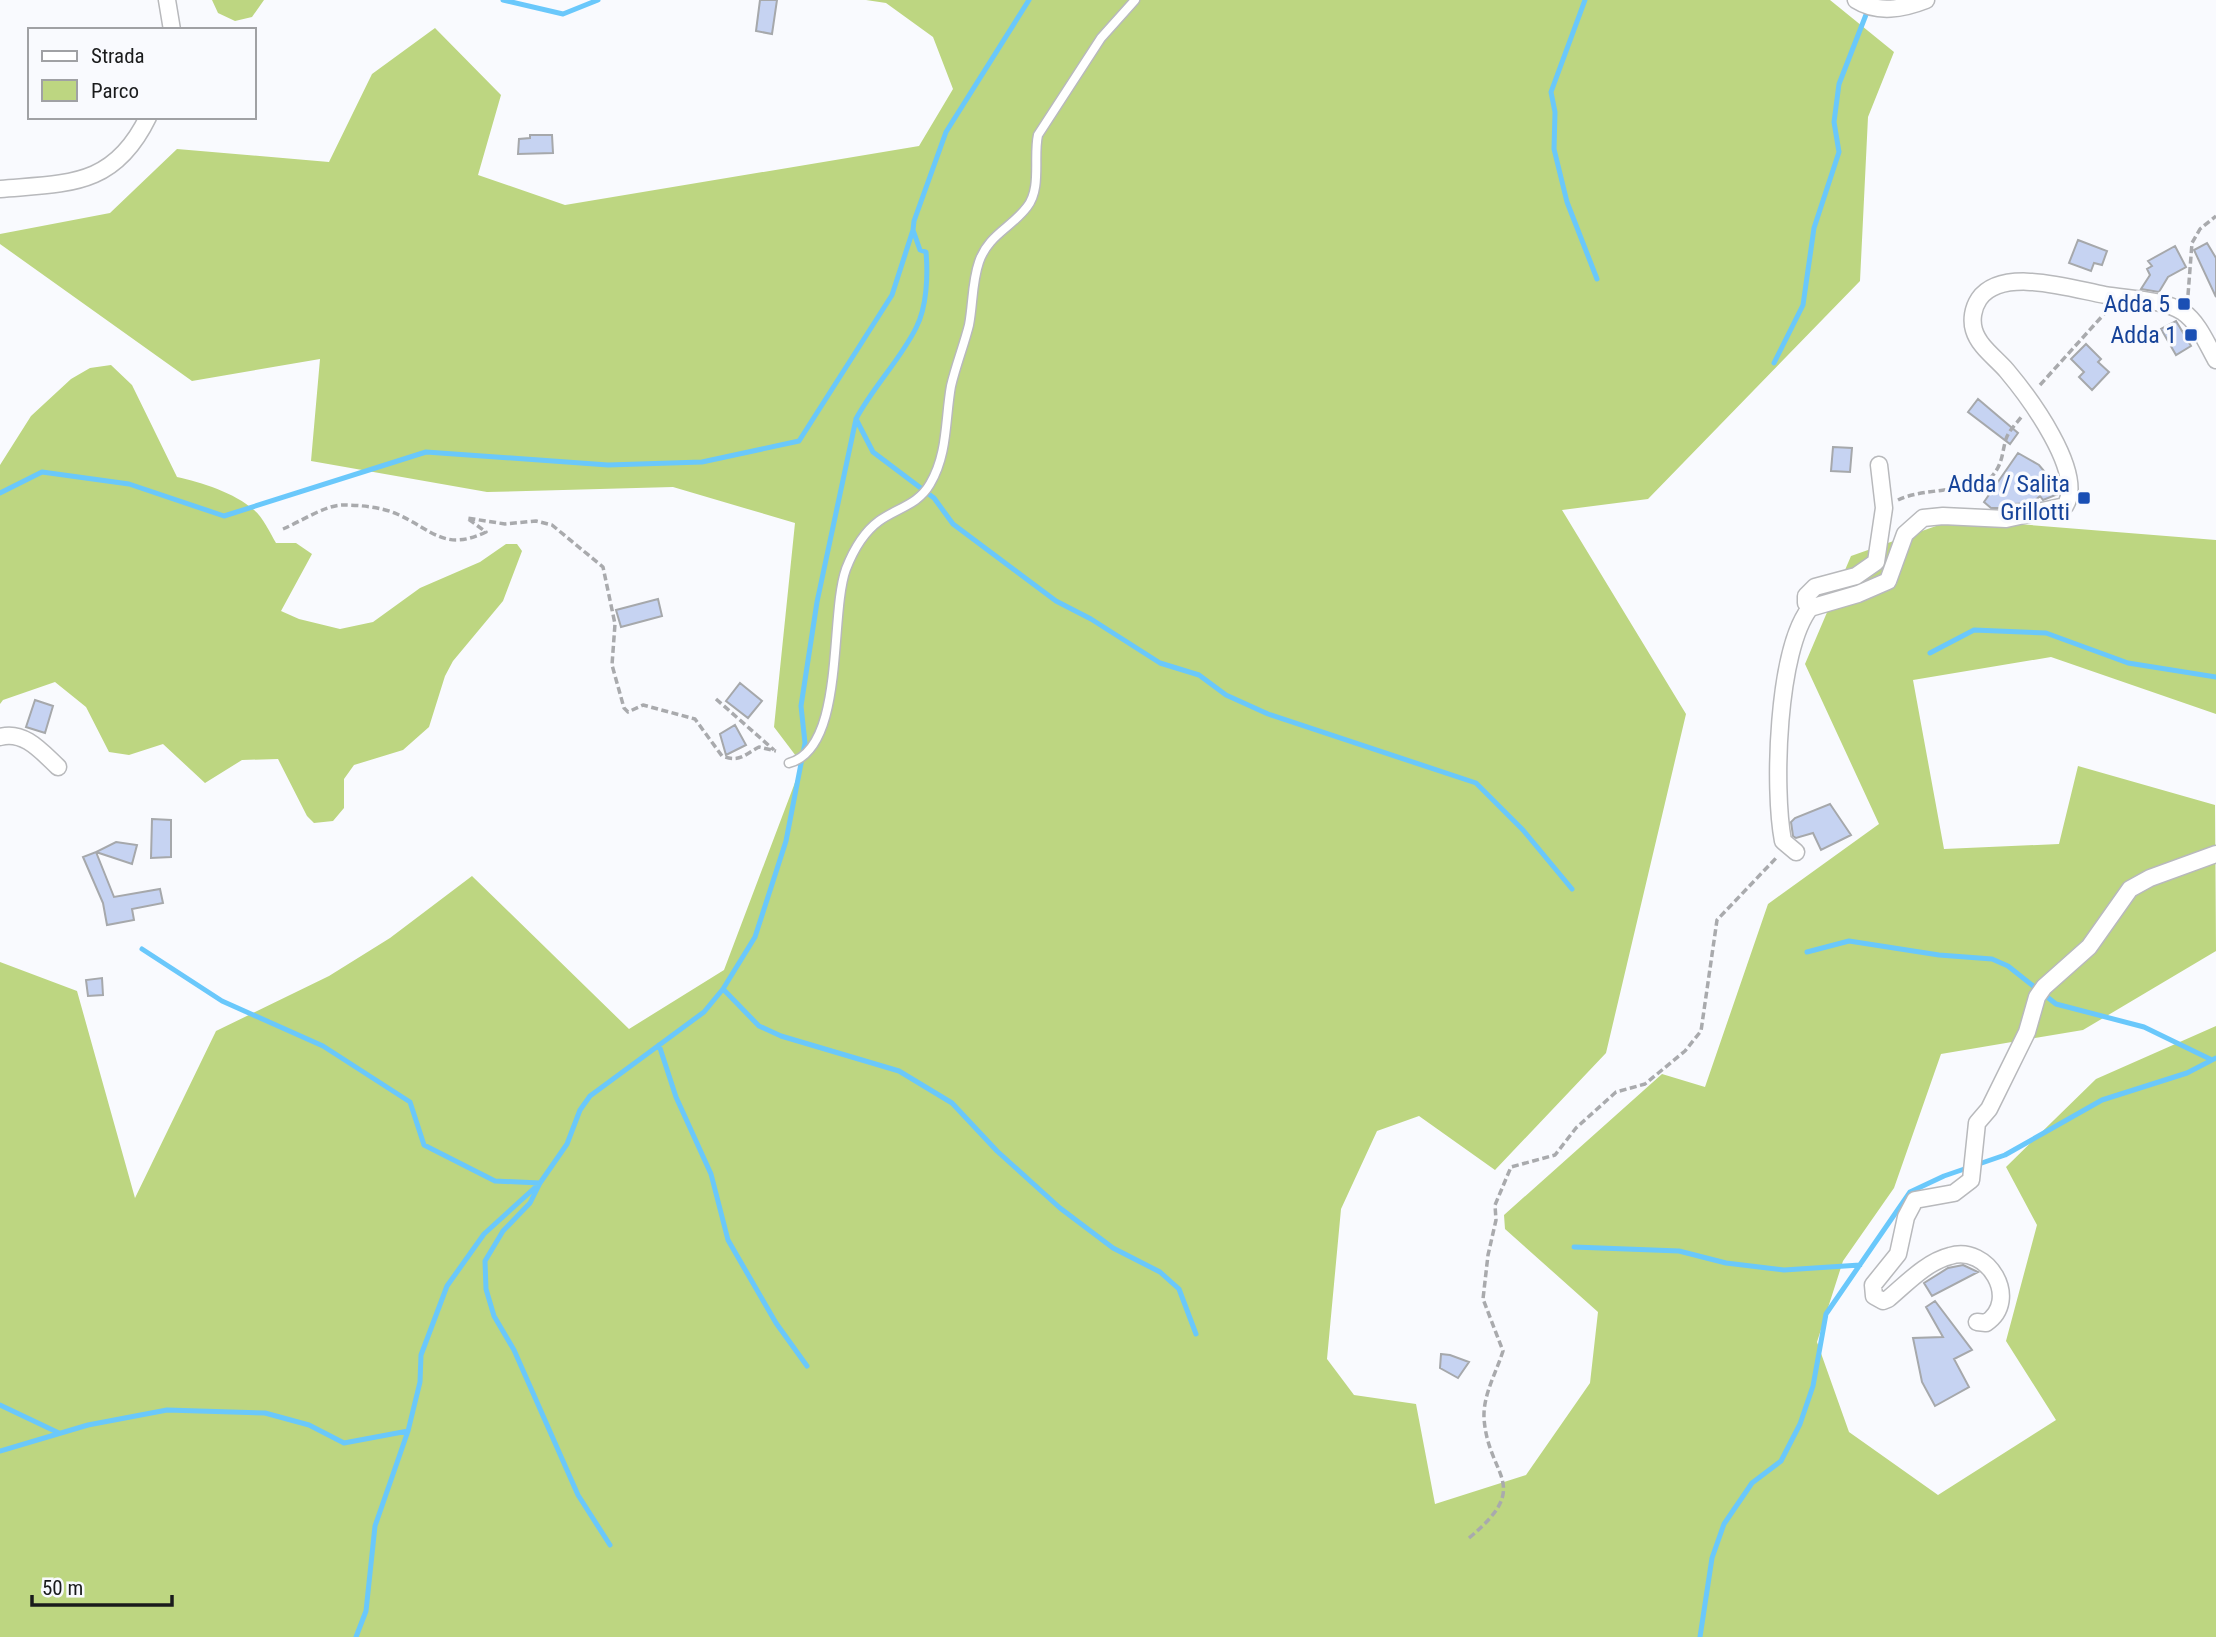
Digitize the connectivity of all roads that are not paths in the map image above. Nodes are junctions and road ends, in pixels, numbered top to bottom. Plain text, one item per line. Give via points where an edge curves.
1 (167, 0) edge
2 (1135, 0) edge
3 (1856, 0) edge
4 (1926, 0) edge
5 (172, 28) edge
6 (147, 119) edge
7 (0, 189) edge
8 (2216, 360) edge
9 (1879, 465) dead end
10 (1810, 608) junction
11 (0, 737) edge
12 (789, 763) road end
13 (58, 767) dead end
14 (1791, 849) road end
15 (2216, 854) edge
16 (1977, 1322) dead end

1 - 5 street
2 - 12 lane via 1101,38 1038,135 1034,194 1028,206 986,244 951,388 949,421 931,483 918,499 880,521 855,549 839,592 833,676 823,726 808,754
3 - 4 street via 1877,9
6 - 7 street via 134,145 111,167 74,183
8 - 10 street via 2192,319 2169,306 2030,282 1989,289 1977,303 1973,329 2052,436 2070,476 2066,506 2006,519 1923,519 1905,534 1888,581
9 - 10 street via 1885,508 1876,562 1856,576 1815,587 1806,596
10 - 14 street via 1798,628 1782,705 1778,778 1782,835
11 - 13 street via 9,734 31,742
15 - 16 street via 2130,889 2089,947 2051,979 2037,998 2027,1032 1989,1108 1977,1123 1971,1180 1954,1193 1921,1197 1910,1207 1898,1254 1873,1285 1874,1296 1888,1299 1928,1266 1950,1255 1967,1255 1989,1268 2001,1295 1993,1319

